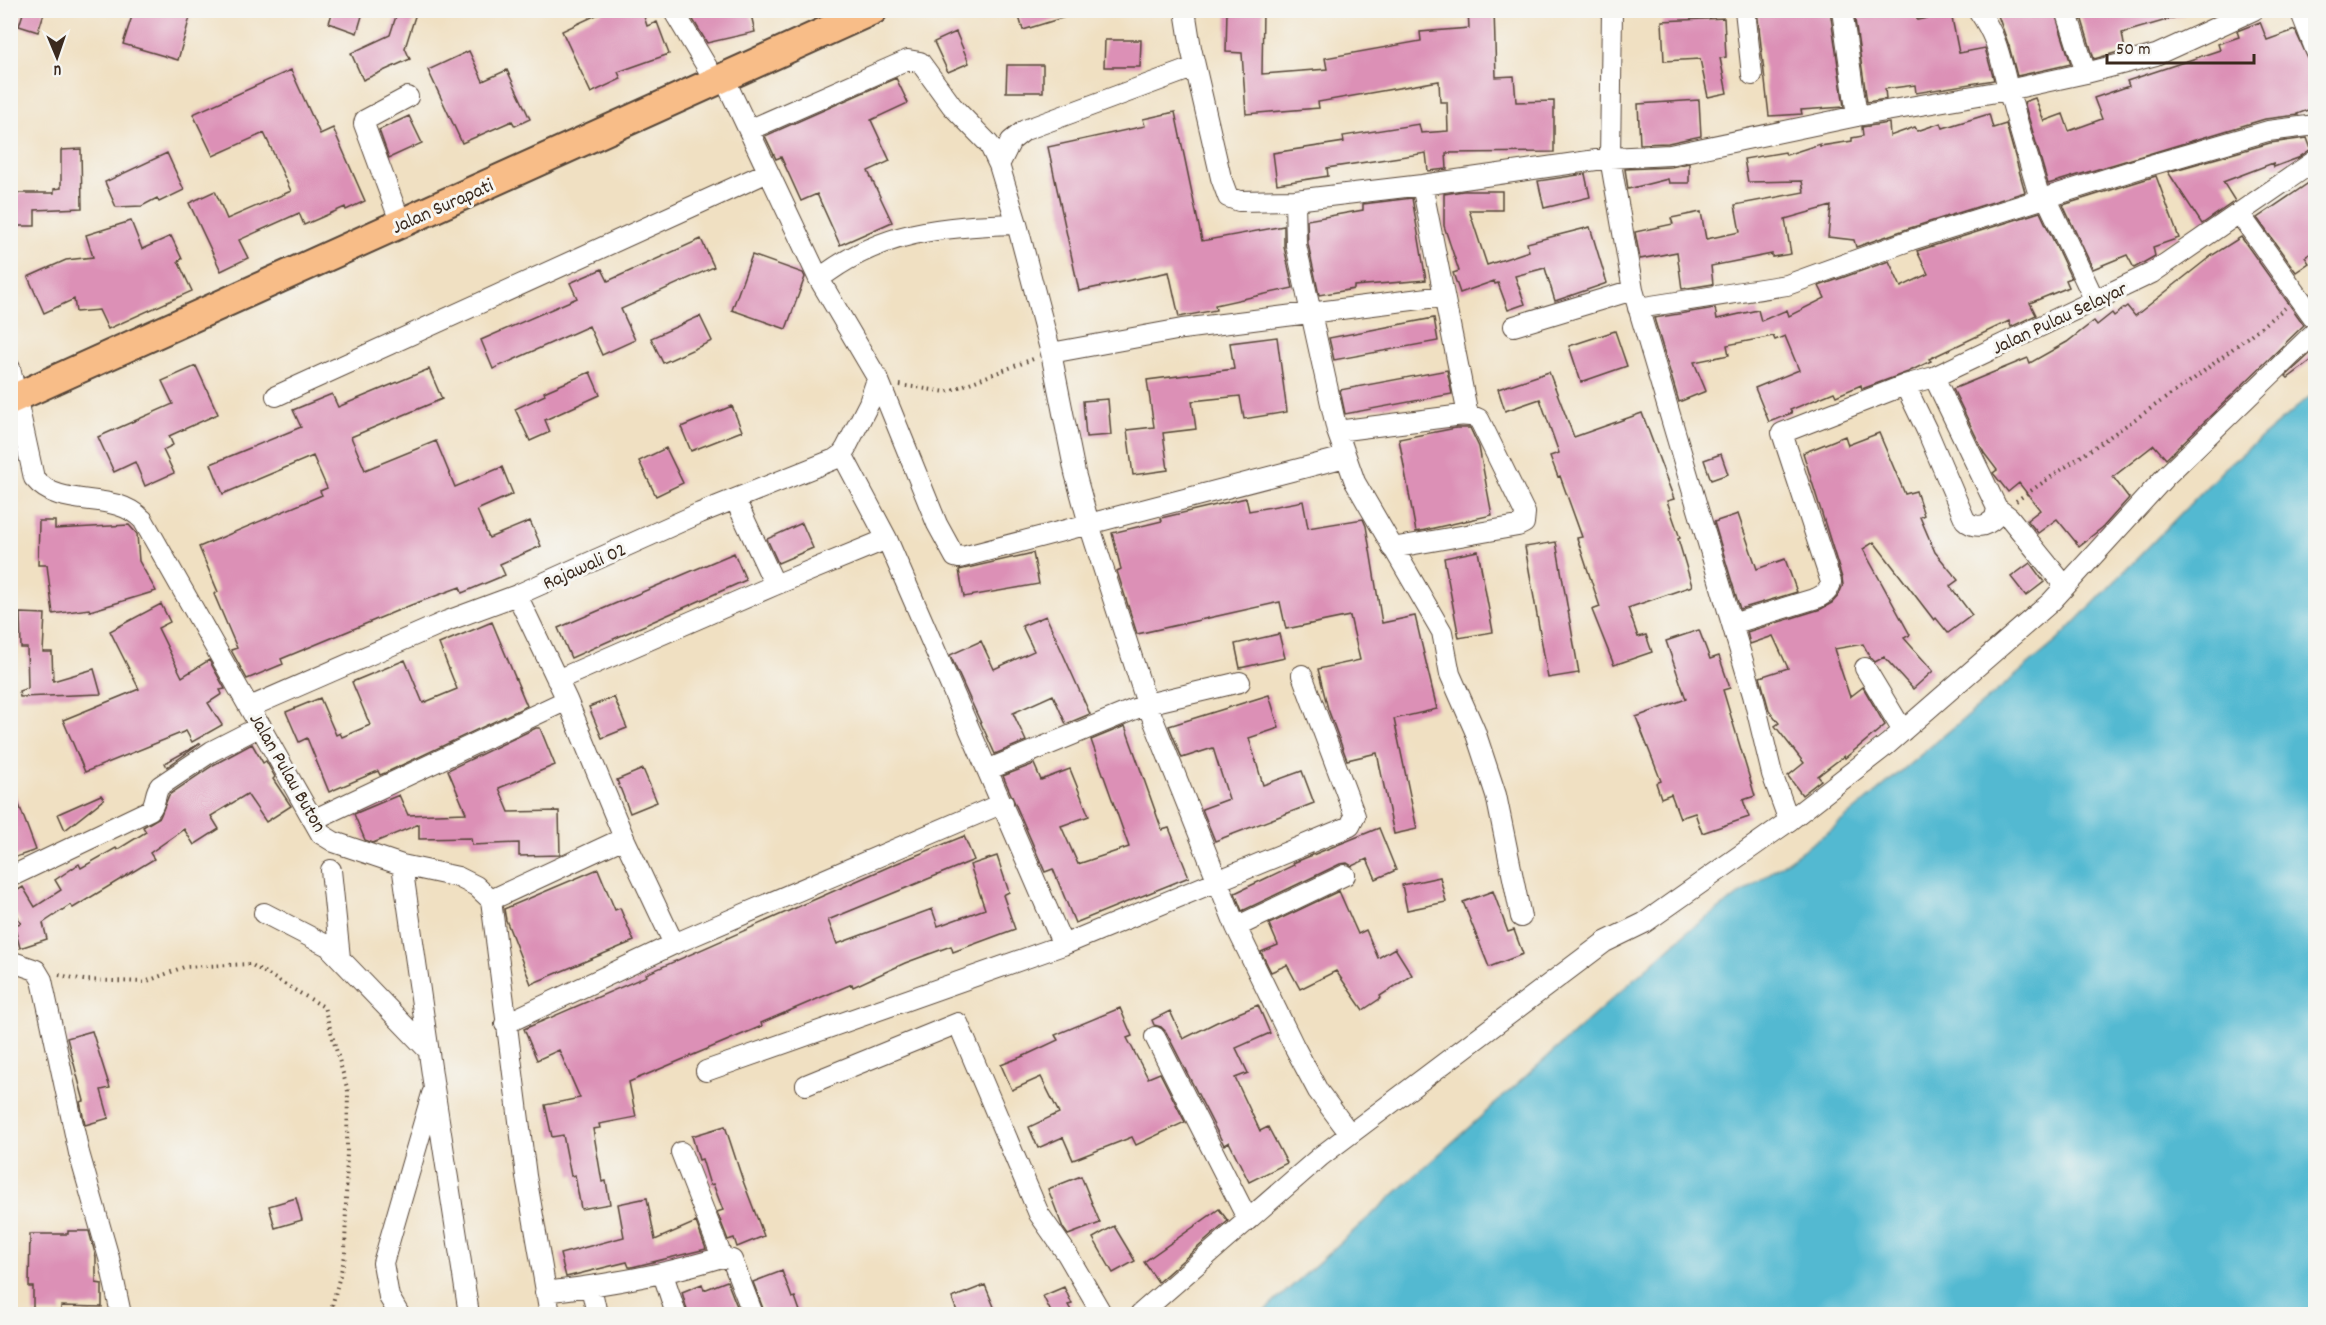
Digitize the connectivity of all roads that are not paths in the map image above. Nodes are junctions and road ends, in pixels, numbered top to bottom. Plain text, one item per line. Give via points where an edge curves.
1 (673, 10) edge
2 (873, 10) edge
3 (1185, 10) edge
4 (1612, 10) edge
5 (1745, 10) edge
6 (1842, 10) edge
7 (1978, 10) edge
8 (2066, 10) edge
9 (2254, 10) edge
10 (2308, 18) edge
11 (2316, 51) edge
12 (1195, 67) junction
13 (2086, 73) junction
14 (1752, 75) dead end
15 (720, 80) junction
16 (2008, 90) junction
17 (408, 97) dead end
18 (1857, 116) junction
19 (2316, 125) edge
20 (749, 130) junction
21 (1610, 158) junction
22 (2316, 160) edge
23 (999, 165) junction
24 (768, 172) junction
25 (1422, 185) junction
26 (2043, 198) junction
27 (1295, 200) junction
28 (2239, 213) junction
29 (401, 224) junction
30 (1017, 224) junction
31 (819, 279) junction
32 (1444, 296) junction
33 (1635, 299) junction
34 (2095, 301) junction
35 (1310, 311) junction
36 (2316, 321) edge
37 (1514, 326) dead end
38 (2316, 331) edge
39 (1051, 353) junction
40 (10, 368) edge
41 (1934, 376) junction
42 (879, 381) junction
43 (1905, 385) junction
44 (276, 396) dead end
45 (14, 399) edge
46 (1468, 415) junction
47 (1337, 431) junction
48 (842, 454) junction
49 (1345, 457) junction
50 (735, 498) junction
51 (1999, 509) junction
52 (1089, 524) junction
53 (887, 539) junction
54 (1392, 548) junction
55 (775, 585) junction
56 (2065, 586) junction
57 (517, 595) junction
58 (1732, 624) junction
59 (1865, 668) dead end
60 (1302, 675) dead end
61 (557, 680) junction
62 (1240, 682) dead end
63 (567, 700) junction
64 (1148, 704) junction
65 (250, 707) junction
66 (261, 726) junction
67 (1903, 731) junction
68 (987, 770) junction
69 (1003, 803) junction
70 (313, 820) junction
71 (1789, 821) junction
72 (624, 838) junction
73 (402, 864) junction
74 (331, 870) dead end
75 (1345, 875) dead end
76 (10, 877) edge
77 (1217, 881) junction
78 (491, 900) junction
79 (264, 914) dead end
80 (1521, 917) dead end
81 (1236, 927) junction
82 (674, 944) junction
83 (1063, 945) junction
84 (340, 958) junction
85 (10, 961) edge
86 (505, 1024) junction
87 (1155, 1037) dead end
88 (428, 1050) junction
89 (706, 1071) dead end
90 (806, 1085) dead end
91 (434, 1088) junction
92 (1350, 1134) junction
93 (681, 1152) dead end
94 (1248, 1220) junction
95 (722, 1257) junction
96 (663, 1274) junction
97 (591, 1287) junction
98 (545, 1292) junction
99 (121, 1314) edge
100 (399, 1314) edge
101 (469, 1314) edge
102 (550, 1314) edge
103 (597, 1314) edge
104 (676, 1314) edge
105 (753, 1314) edge
106 (1102, 1314) edge
107 (1140, 1314) edge

1 - 15 street
2 - 15 highway, Jalan Surapati
3 - 12 street
4 - 21 street
5 - 14 street
6 - 18 street
7 - 16 street via 1998,45
8 - 13 street
9 - 13 street via 2156,55
10 - 11 street
12 - 23 street via 1025,130 1011,141
12 - 27 street via 1228,197 1239,201
13 - 16 street
15 - 20 street
15 - 29 highway, Jalan Surapati
16 - 18 street
16 - 26 street
17 - 29 street via 364,124
18 - 21 street via 1670,155
19 - 26 street via 2268,131
20 - 23 street via 908,60 920,62 952,106 989,144
20 - 24 street
21 - 25 street
21 - 33 street
22 - 28 street, Jalan Pulau Selayar
23 - 30 street
24 - 31 street
24 - 44 street
25 - 27 street
25 - 32 street
26 - 33 street via 1788,285
26 - 34 street
27 - 35 street via 1296,246
28 - 34 street, Jalan Pulau Selayar via 2152,273
28 - 36 street
29 - 45 highway, Jalan Surapati
30 - 31 street via 958,225 917,232 878,244
30 - 39 street
31 - 42 street
32 - 35 street
32 - 46 street
33 - 37 street
33 - 58 street
34 - 41 street, Jalan Pulau Selayar
35 - 39 street
35 - 47 street
38 - 56 street via 2166,476
39 - 52 street
40 - 45 street, Jalan Pulau Buton
41 - 43 street, Jalan Pulau Selayar
41 - 51 street
42 - 48 street
42 - 52 street via 937,524 955,557
43 - 51 street via 1965,520 1973,526 1984,526
43 - 58 street, Jalan Pulau Selayar via 1782,434 1830,588 1817,598
45 - 65 street, Jalan Pulau Buton via 34,478 42,488 59,496 104,500 136,512
46 - 47 street
46 - 54 street via 1479,419 1525,513 1524,524
47 - 49 street
48 - 50 street, Rajawali 02
48 - 53 street
49 - 52 street
49 - 54 street
50 - 55 street
50 - 57 street, Rajawali 02
51 - 56 street
52 - 64 street
53 - 55 street
53 - 68 street
54 - 80 street via 1442,632 1450,674 1475,731 1496,795
55 - 61 street
56 - 67 street
57 - 61 street
57 - 65 street, Rajawali 02 via 447,621
58 - 71 street via 1772,774
59 - 67 street
60 - 77 street via 1354,822
61 - 63 street
62 - 64 street
63 - 70 street
63 - 72 street
64 - 68 street
64 - 77 street
65 - 66 street, Jalan Pulau Buton
66 - 70 street, Jalan Pulau Buton
66 - 76 street via 212,751 160,786 150,810
67 - 71 street
68 - 69 street
69 - 82 street
69 - 83 street
70 - 73 street, Jalan Pulau Buton via 321,834 334,842
71 - 92 street via 1644,923 1605,942
72 - 78 street
72 - 82 street
73 - 78 street, Jalan Pulau Buton via 458,877
73 - 88 street
74 - 84 street
75 - 81 street
77 - 81 street
77 - 83 street
78 - 86 street
79 - 84 street via 328,946
81 - 92 street via 1318,1091
82 - 86 street
83 - 89 street
84 - 88 street
85 - 99 street via 36,970 42,980
86 - 98 street
87 - 94 street
88 - 91 street
90 - 106 street via 955,1023 960,1025 1039,1214
91 - 100 street via 383,1263 389,1296
91 - 101 street
92 - 94 street
93 - 95 street
94 - 107 street
95 - 96 street
95 - 105 street via 732,1260
96 - 97 street
96 - 104 street
97 - 98 street
97 - 103 street
98 - 102 street

